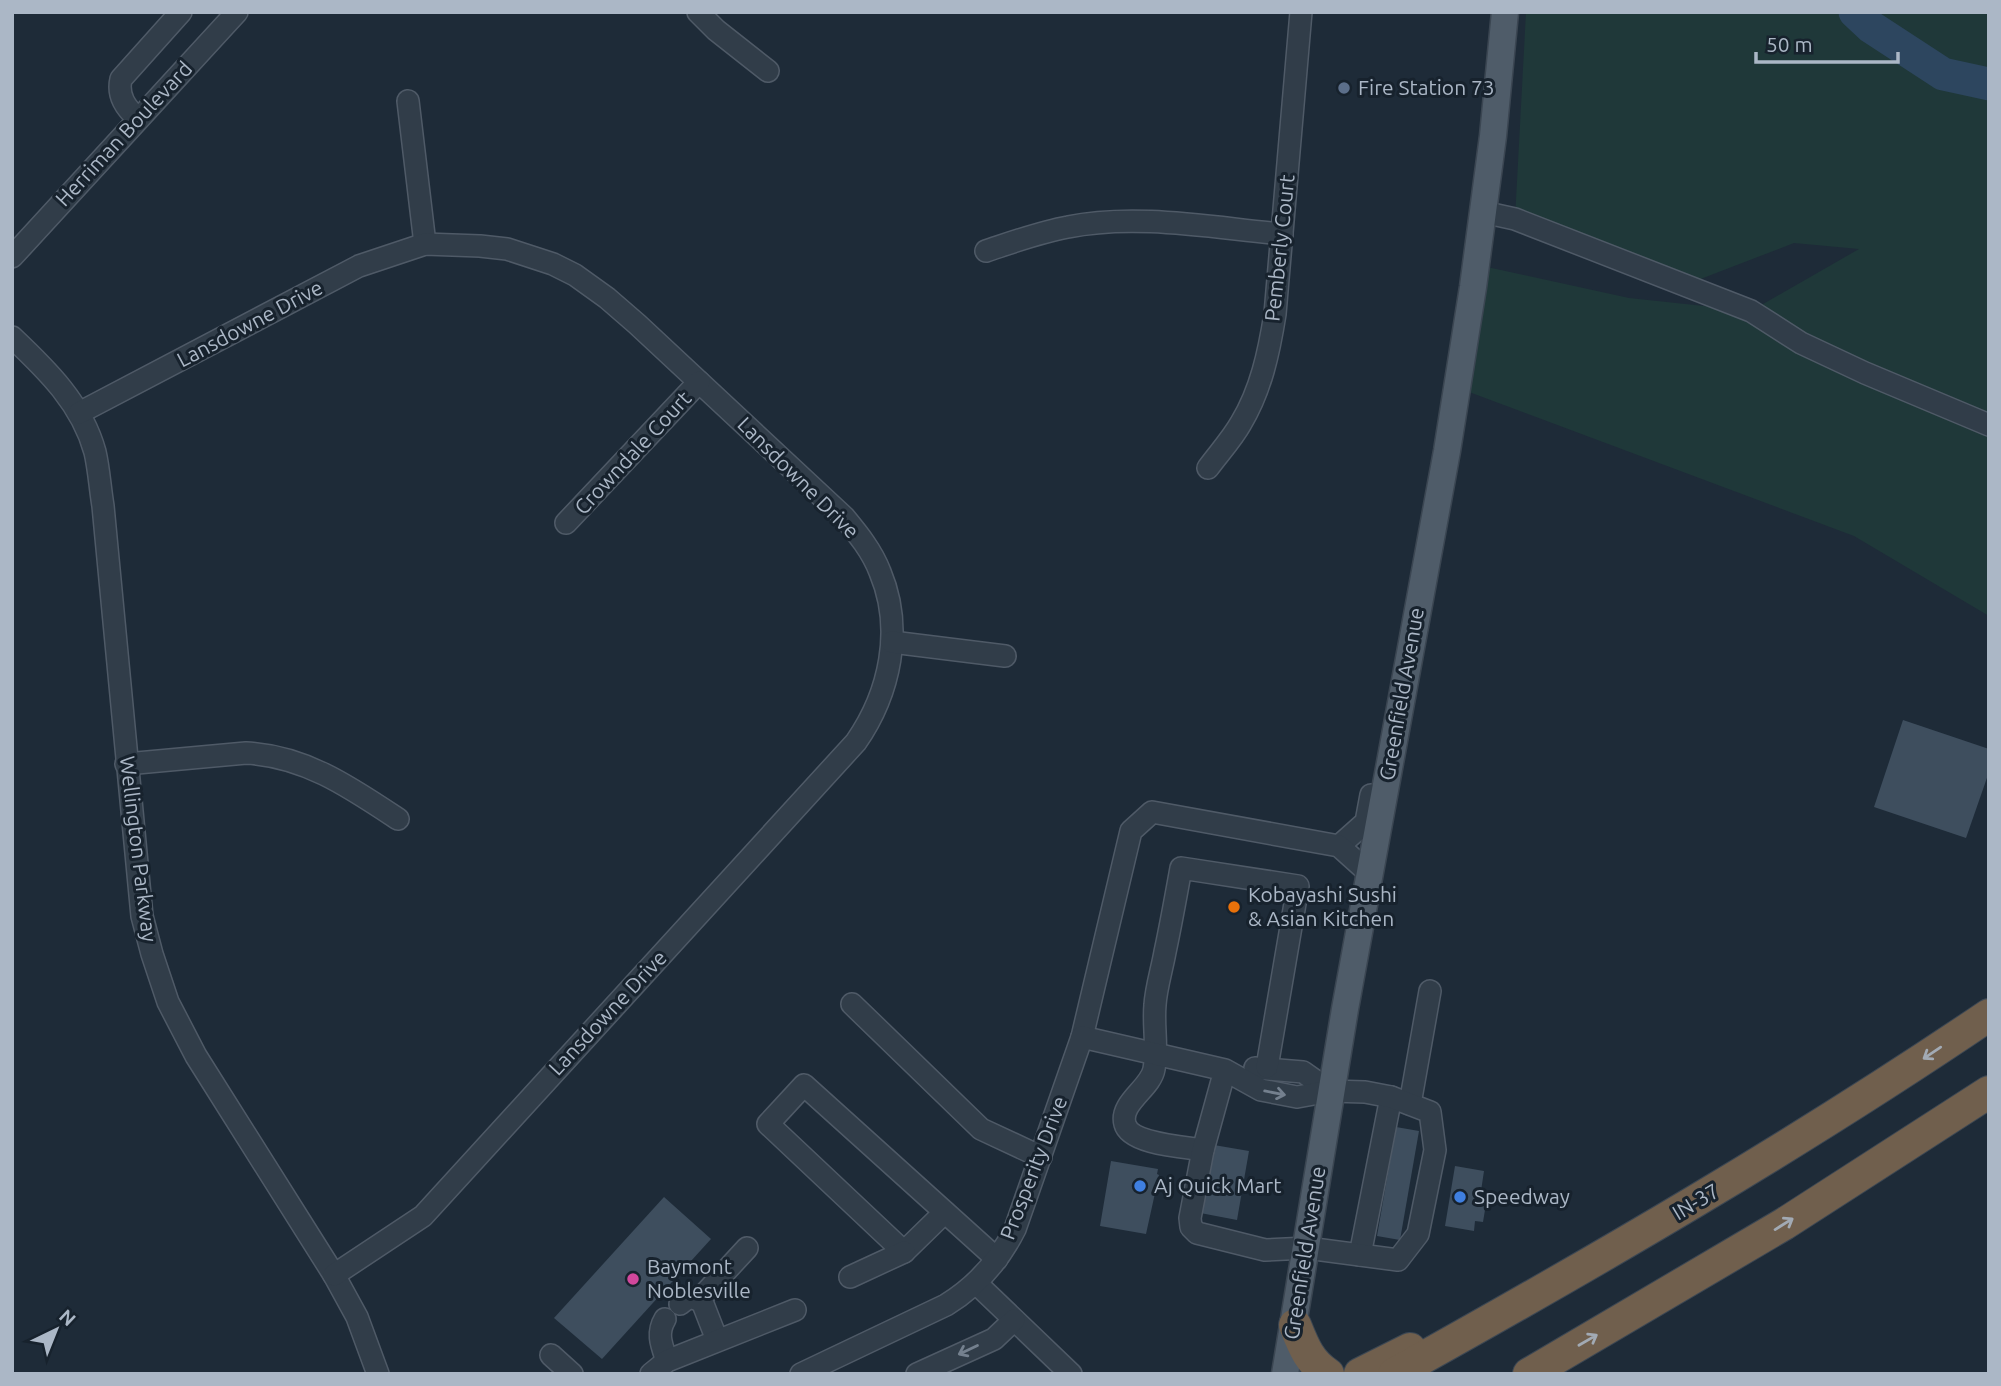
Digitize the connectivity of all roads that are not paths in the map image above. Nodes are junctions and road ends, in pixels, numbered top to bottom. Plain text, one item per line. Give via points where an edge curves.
1 (181, 12) edge
2 (237, 12) edge
3 (698, 12) edge
4 (1301, 12) edge
5 (1505, 12) edge
6 (768, 71) dead end
7 (408, 101) dead end
8 (138, 120) junction
9 (1483, 212) junction
10 (1282, 234) junction
11 (425, 244) junction
12 (986, 251) dead end
13 (12, 257) edge
14 (12, 337) edge
15 (699, 382) junction
16 (79, 413) junction
17 (1989, 425) edge
18 (1208, 468) dead end
19 (566, 523) dead end
20 (1416, 617) junction
21 (892, 642) junction
22 (1005, 656) dead end
23 (126, 764) junction
24 (398, 819) dead end
25 (1339, 846) junction
26 (1369, 873) junction
27 (1430, 990) dead end
28 (852, 1004) dead end
29 (1989, 1015) edge
30 (1082, 1037) junction
31 (1156, 1055) junction
32 (1267, 1068) junction
33 (1225, 1070) junction
34 (1330, 1091) junction
35 (1989, 1093) edge
36 (1400, 1101) junction
37 (1203, 1150) junction
38 (1041, 1157) junction
39 (1709, 1195) junction
40 (945, 1212) junction
41 (747, 1248) dead end
42 (1307, 1248) junction
43 (904, 1252) junction
44 (1360, 1255) junction
45 (997, 1259) junction
46 (334, 1275) junction
47 (850, 1277) dead end
48 (976, 1283) junction
49 (681, 1308) junction
50 (795, 1310) dead end
51 (1014, 1320) junction
52 (1295, 1325) junction
53 (717, 1340) junction
54 (551, 1355) dead end
55 (659, 1367) edge
56 (833, 1367) edge
57 (378, 1374) edge
58 (572, 1374) edge
59 (801, 1374) edge
60 (917, 1374) edge
61 (1071, 1374) edge
62 (1285, 1374) edge
63 (1328, 1374) edge
64 (1360, 1374) edge
65 (1394, 1374) edge
66 (1529, 1374) edge

1 - 8 street via 121,79 121,97
2 - 8 street, Herriman Boulevard
3 - 6 street
4 - 10 street, Pemberly Court
5 - 9 main road, Greenfield Avenue
7 - 11 street
8 - 13 street, Herriman Boulevard
9 - 17 street via 1515,219 1751,311 1801,343
9 - 20 main road, Greenfield Avenue
10 - 12 street via 1109,222 1068,227
10 - 18 street, Pemberly Court via 1275,314 1261,378 1243,420
11 - 15 street, Lansdowne Drive via 507,250 575,275
11 - 16 street, Lansdowne Drive via 359,266
14 - 16 street, Wellington Parkway via 58,382
15 - 19 street, Crowndale Court
15 - 21 street, Lansdowne Drive via 860,537 886,590
16 - 23 street, Wellington Parkway via 95,453 103,506
20 - 25 street via 1391,689 1366,822
20 - 26 main road, Greenfield Avenue
21 - 22 street
21 - 46 street, Lansdowne Drive via 886,684 856,742 423,1216
23 - 24 street via 264,754 329,775
23 - 46 street, Wellington Parkway via 142,915 168,1002
25 - 26 street
25 - 30 street, Prosperity Drive via 1152,812 1131,831
26 - 34 main road, Greenfield Avenue
27 - 36 street
28 - 38 street via 981,1129
29 -> 39 highway, IN-37
30 - 31 street
30 - 38 street, Prosperity Drive
31 - 32 street via 1155,1004 1181,868 1298,886
31 - 33 street
31 - 37 street via 1154,1072 1128,1107 1125,1125 1142,1139
32 - 33 street
32 - 34 street via 1303,1072
33 -> 34 street via 1261,1090 1294,1096
33 - 37 street
34 - 36 street via 1365,1092
34 - 42 main road, Greenfield Avenue
66 -> 35 highway via 1737,1252
36 - 44 street
36 - 44 street via 1430,1112 1435,1150 1418,1234 1398,1260
37 - 42 street via 1189,1218 1197,1233 1265,1250
38 - 45 street, Prosperity Drive via 1015,1229
39 - 64 highway via 1682,1193
39 - 65 highway, IN-37
40 - 43 street
40 - 43 street via 804,1085 768,1124
40 - 45 street
41 - 49 street
42 - 44 street
42 - 52 main road, Greenfield Avenue
43 - 47 street
45 - 48 street, Prosperity Drive
46 - 57 street, Wellington Parkway via 357,1317
48 - 51 street
48 - 56 street, Prosperity Drive via 946,1305
49 - 53 street via 703,1304
49 - 55 street via 660,1326
50 - 53 street
51 -> 60 street via 994,1339
51 - 61 street
52 - 62 main road, Greenfield Avenue
52 - 63 highway via 1306,1352
53 - 55 street
54 - 58 street
56 - 59 street, Prosperity Drive

